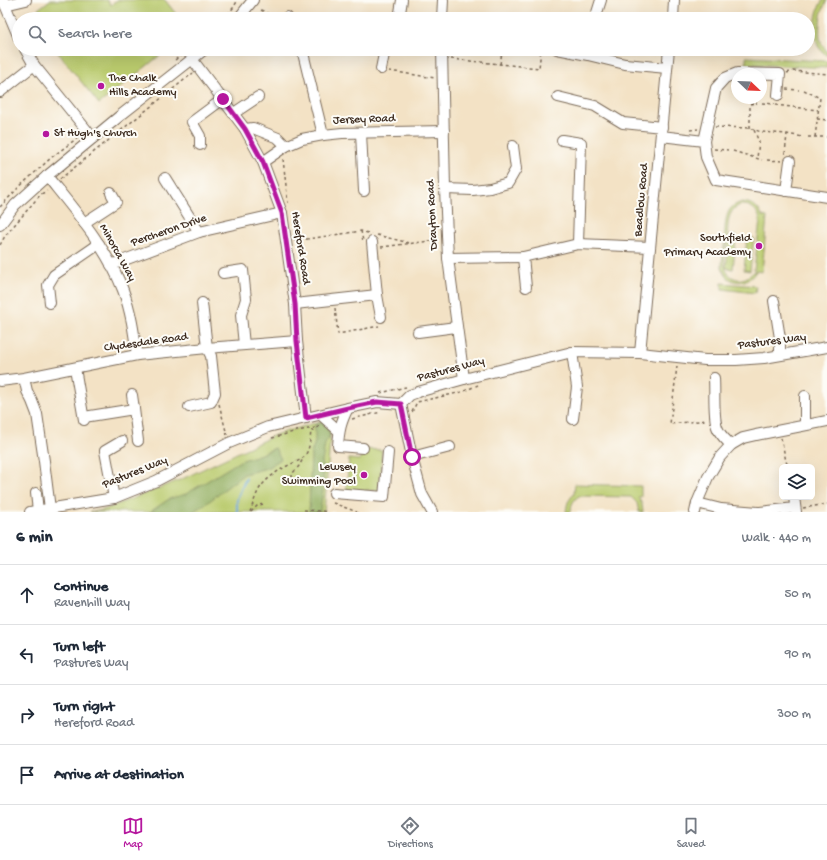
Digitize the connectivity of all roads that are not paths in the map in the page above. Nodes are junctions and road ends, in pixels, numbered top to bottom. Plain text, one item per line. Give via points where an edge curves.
1 (26, 0) edge
2 (253, 0) edge
3 (402, 0) edge
4 (443, 0) edge
5 (601, 0) edge
6 (674, 0) edge
7 (4, 3) edge
8 (244, 12) edge
9 (400, 12) edge
10 (442, 12) edge
11 (597, 12) edge
12 (673, 12) edge
13 (12, 22) edge
14 (29, 56) edge
15 (196, 56) edge
16 (304, 56) edge
17 (384, 56) edge
18 (444, 56) edge
19 (601, 56) edge
20 (668, 56) edge
21 (192, 59) junction
22 (34, 65) junction
23 (667, 68) junction
24 (381, 69) road end
25 (778, 91) road end
26 (0, 92) edge
27 (258, 97) dead end
28 (558, 97) dead end
29 (223, 99) junction
30 (234, 113) junction
31 (245, 129) junction
32 (444, 131) junction
33 (661, 132) junction
34 (361, 133) junction
35 (323, 135) junction
36 (93, 138) junction
37 (562, 140) dead end
38 (200, 145) dead end
39 (704, 145) junction
40 (286, 146) junction
41 (513, 146) dead end
42 (263, 162) junction
43 (790, 162) road end
44 (47, 176) junction
45 (165, 178) dead end
46 (444, 189) junction
47 (364, 191) dead end
48 (786, 191) junction
49 (111, 193) dead end
50 (827, 197) edge
51 (282, 213) junction
52 (84, 222) junction
53 (0, 225) edge
54 (199, 232) junction
55 (99, 244) junction
56 (578, 244) junction
57 (372, 245) road end
58 (650, 247) junction
59 (523, 256) junction
60 (448, 258) junction
61 (111, 265) junction
62 (223, 273) dead end
63 (526, 286) dead end
64 (377, 295) junction
65 (774, 301) dead end
66 (50, 303) dead end
67 (202, 303) dead end
68 (295, 304) junction
69 (381, 317) road end
70 (456, 326) junction
71 (418, 332) dead end
72 (297, 341) junction
73 (244, 345) junction
74 (827, 347) edge
75 (207, 348) junction
76 (572, 352) junction
77 (640, 353) junction
78 (137, 355) junction
79 (780, 355) junction
80 (75, 368) junction
81 (24, 378) junction
82 (714, 378) dead end
83 (464, 379) junction
84 (0, 381) edge
85 (132, 395) dead end
86 (805, 396) dead end
87 (401, 404) junction
88 (189, 407) dead end
89 (348, 408) junction
90 (134, 409) junction
91 (306, 418) junction
92 (573, 419) dead end
93 (322, 420) junction
94 (827, 421) edge
95 (806, 425) junction
96 (339, 431) junction
97 (122, 441) dead end
98 (138, 441) dead end
99 (731, 445) junction
100 (450, 447) dead end
101 (363, 448) dead end
102 (388, 452) dead end
103 (412, 457) junction
104 (36, 492) dead end
105 (114, 498) junction
106 (334, 498) road end
107 (794, 500) edge
108 (696, 508) edge
109 (50, 509) junction
110 (796, 510) edge
111 (34, 511) edge
112 (432, 512) edge
113 (759, 512) edge

1 - 7 street
2 - 8 street
3 - 9 street
4 - 10 street
5 - 11 street
6 - 12 street
7 - 13 street
14 - 22 street
15 - 21 street
16 - 35 street
17 - 24 street
18 - 32 street, Drayton Road
19 - 23 street via 626,64
20 - 23 street, Beadlow Road
21 - 29 street, Hereford Road
21 - 36 street
22 - 26 street
22 - 36 street
23 - 33 street, Beadlow Road
25 - 39 street via 780,74 737,73 725,78 716,88
27 - 30 street
28 - 33 street via 595,106 623,123
29 - 30 street, Hereford Road
29 - 38 street via 192,122 200,136
30 - 31 street, Hereford Road
31 - 40 street via 253,128 278,138
31 - 42 street, Hereford Road
32 - 34 street, Jersey Road
32 - 46 street, Drayton Road
33 - 39 street
33 - 58 street, Beadlow Road
34 - 35 street, Jersey Road
34 - 47 street
35 - 40 street, Jersey Road via 302,139
36 - 44 street
37 - 56 street via 581,143
39 - 48 street via 716,180
40 - 42 street, Jersey Road
41 - 46 street via 516,169 508,183 473,190
42 - 51 street, Hereford Road
43 - 48 street
44 - 52 street, Minorca Way
44 - 53 street via 14,206
45 - 54 street
46 - 60 street, Drayton Road
48 - 50 street
49 - 52 street via 116,202
51 - 54 street, Percheron Drive
51 - 68 street, Hereford Road
52 - 55 street, Minorca Way
54 - 61 street, Percheron Drive
55 - 61 street, Minorca Way
55 - 66 street via 54,275 48,285
56 - 58 street
56 - 59 street
57 - 64 street
58 - 77 street, Beadlow Road
59 - 60 street
59 - 63 street
60 - 70 street, Drayton Road
61 - 78 street, Minorca Way via 132,318
62 - 73 street via 243,270 246,299 241,315
64 - 68 street
64 - 69 street
65 - 79 street
67 - 75 street
68 - 72 street, Hereford Road
70 - 71 street
70 - 83 street, Drayton Road
72 - 73 street, Clydesdale Road
72 - 91 street, Hereford Road
73 - 75 street, Clydesdale Road
74 - 79 street, Pastures Way
75 - 78 street, Clydesdale Road
75 - 88 street via 211,356 215,393 211,402
76 - 77 street, Pastures Way
76 - 83 street, Pastures Way
76 - 92 street via 576,387
77 - 79 street, Pastures Way via 705,360 736,360
78 - 80 street, Clydesdale Road
80 - 81 street, Clydesdale Road
80 - 90 street via 84,419
81 - 84 street, Clydesdale Road
81 - 109 street via 26,391 37,414
82 - 99 street via 717,428
83 - 87 street, Pastures Way via 410,395
85 - 90 street
86 - 95 street
87 - 89 street, Pastures Way via 377,402
87 - 103 street
89 - 93 street, Pastures Way
89 - 96 street
90 - 98 street
91 - 93 street, Pastures Way
91 - 105 street, Pastures Way via 268,428 229,443 156,481
93 - 96 street
94 - 95 street
95 - 99 street via 756,434
96 - 101 street via 338,446
97 - 105 street via 105,451
99 - 108 street via 720,457 708,478
100 - 103 street
102 - 106 street via 384,497
103 - 112 street via 422,494
104 - 111 street
105 - 109 street, Pastures Way
107 - 110 street
108 - 113 street
109 - 111 street, Pastures Way
110 - 113 street

